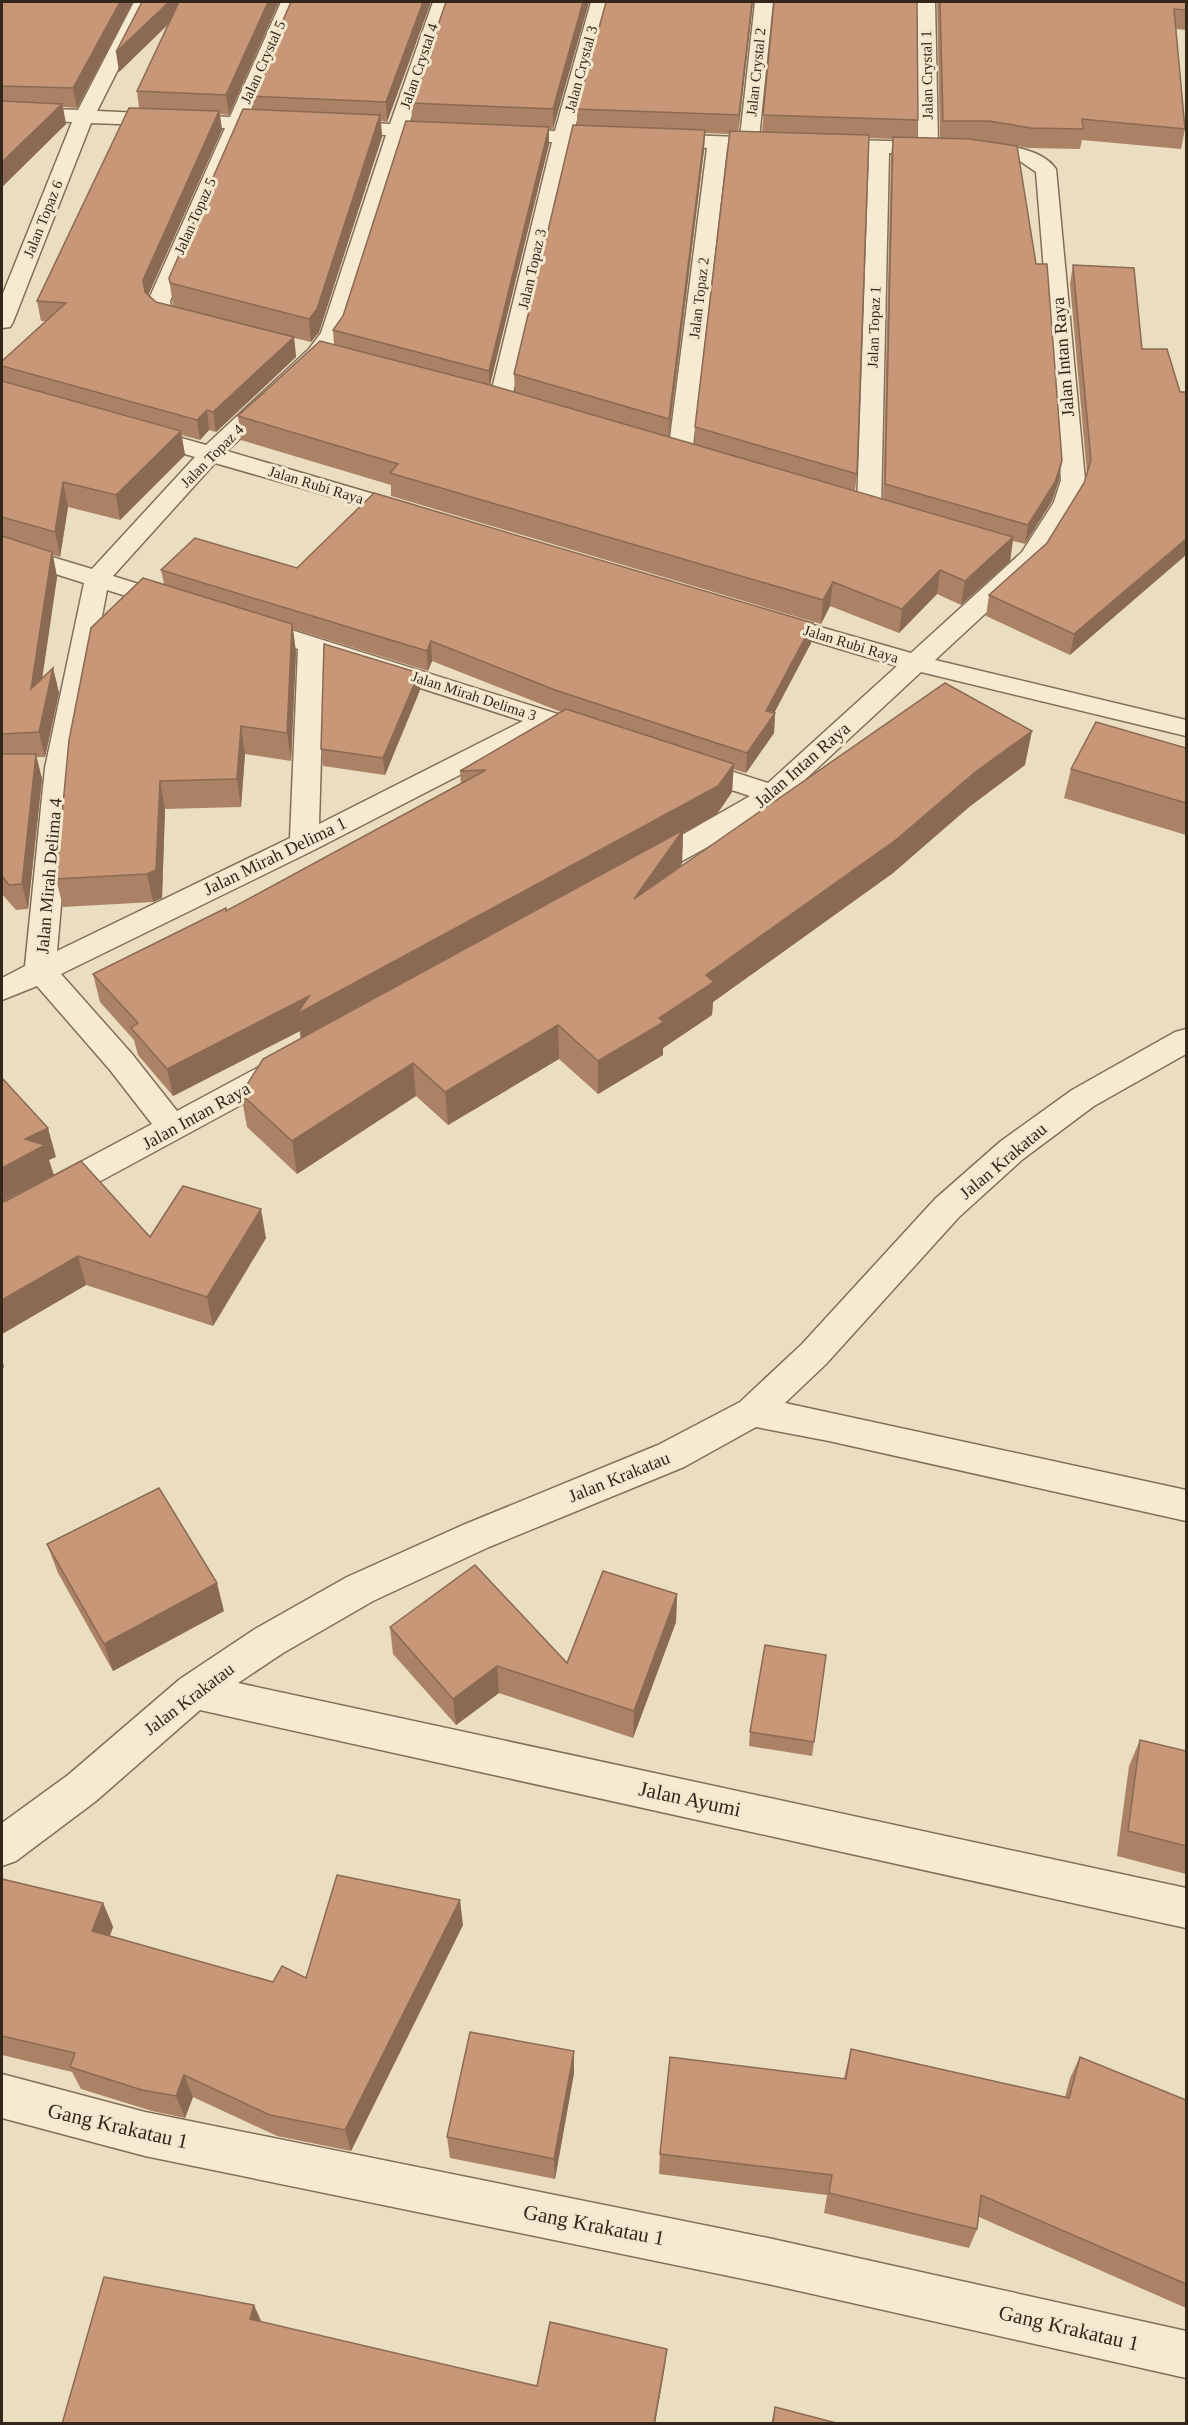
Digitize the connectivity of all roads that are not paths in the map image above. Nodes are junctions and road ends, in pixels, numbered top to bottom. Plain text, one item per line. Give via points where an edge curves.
1 (142, 2) edge
2 (290, 2) edge
3 (442, 2) edge
4 (600, 2) edge
5 (764, 2) edge
6 (926, 2) edge
7 (2, 113) edge
8 (84, 117) junction
9 (236, 122) junction
10 (397, 130) junction
11 (563, 137) junction
12 (718, 142) junction
13 (749, 143) junction
14 (879, 147) junction
15 (928, 148) junction
16 (2, 322) edge
17 (214, 327) edge
18 (306, 351) junction
19 (340, 360) edge
20 (477, 395) edge
21 (500, 401) junction
22 (523, 408) edge
23 (112, 425) edge
24 (658, 447) edge
25 (212, 453) junction
26 (869, 507) edge
27 (427, 518) edge
28 (2, 549) edge
29 (97, 579) junction
30 (198, 610) edge
31 (745, 612) edge
32 (232, 620) edge
33 (311, 644) junction
34 (915, 663) junction
35 (548, 719) junction
36 (1186, 728) edge
37 (615, 742) edge
38 (671, 760) edge
39 (773, 794) junction
40 (304, 843) junction
41 (618, 884) edge
42 (40, 970) junction
43 (2, 990) edge
44 (1186, 1040) edge
45 (308, 1055) edge
46 (173, 1129) junction
47 (2, 1219) edge
48 (753, 1412) junction
49 (1186, 1506) edge
50 (194, 1691) junction
51 (2, 1847) edge
52 (1186, 1908) edge
53 (2, 2096) edge
54 (1186, 2355) edge

1 - 8 street, Jalan Topaz 6
2 - 9 street, Jalan Crystal 5
3 - 10 street, Jalan Crystal 4
4 - 11 street, Jalan Crystal 3
5 - 13 street, Jalan Crystal 2
6 - 15 street, Jalan Crystal 1
7 - 8 street
8 - 9 street
8 - 16 street, Jalan Topaz 6
9 - 10 street
9 - 17 street, Jalan Topaz 5 via 159,301 161,311
10 - 11 street
10 - 18 street, Jalan Topaz 4 via 337,322
11 - 12 street
11 - 21 street, Jalan Topaz 3
12 - 13 street
12 - 24 street, Jalan Topaz 2 via 691,457
13 - 14 street
14 - 15 street
14 - 26 street, Jalan Topaz 1
15 - 34 street, Jalan Intan Raya via 1013,153 1039,163 1048,173 1073,480 1066,502 1022,554
18 - 19 street
18 - 25 street, Jalan Topaz 4
20 - 21 street
21 - 22 street
23 - 25 street, Jalan Rubi Raya
25 - 27 street, Jalan Rubi Raya
25 - 29 street, Jalan Topaz 4
28 - 29 street
29 - 30 street
29 - 42 street, Jalan Mirah Delima 4 via 48,768
31 - 34 street, Jalan Rubi Raya
32 - 33 street, Jalan Mirah Delima 3
33 - 35 street, Jalan Mirah Delima 3
33 - 40 street
34 - 36 street, Jalan Rubi Raya
34 - 39 street, Jalan Intan Raya
35 - 37 street, Jalan Mirah Delima 3
35 - 40 street, Jalan Mirah Delima 1
38 - 39 street
39 - 41 street, Jalan Intan Raya
40 - 42 street, Jalan Mirah Delima 1
42 - 43 street, Jalan Mirah Delima 1
42 - 46 street, Jalan Mirah Delima 4 via 121,1062
44 - 48 street, Jalan Krakatau via 1083,1098 1012,1150 947,1208 814,1354
45 - 46 street, Jalan Intan Raya
46 - 47 street, Jalan Intan Raya
48 - 49 street
48 - 50 street, Jalan Krakatau via 671,1456 476,1536 360,1589 269,1641
50 - 51 street, Jalan Krakatau via 82,1788
50 - 52 street, Jalan Ayumi
53 - 54 street, Gang Krakatau 1 via 145,2134 768,2261

